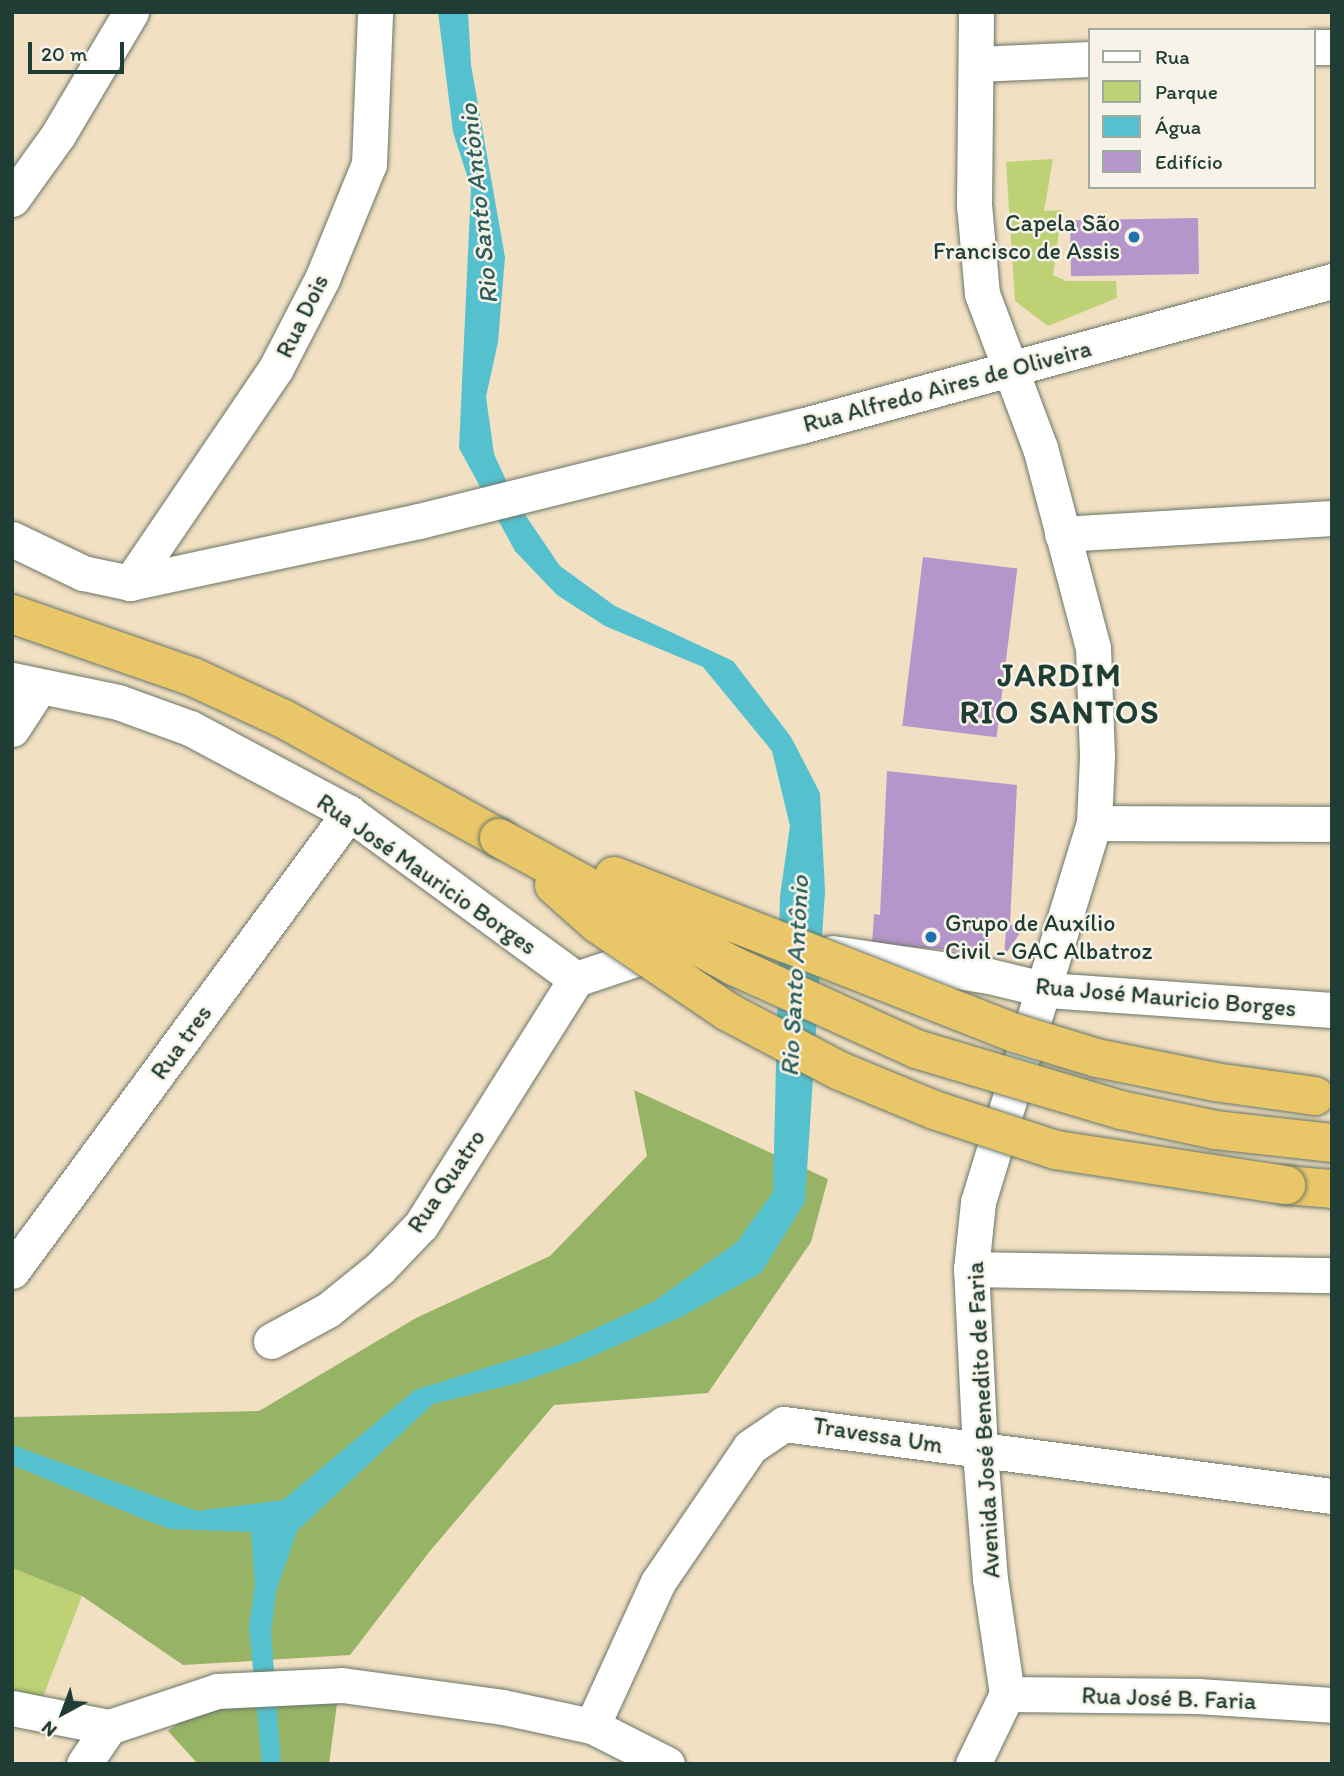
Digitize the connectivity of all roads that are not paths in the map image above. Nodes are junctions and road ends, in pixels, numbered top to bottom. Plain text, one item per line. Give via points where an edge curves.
1 (131, 12) edge
2 (375, 12) edge
3 (976, 12) edge
4 (1088, 59) edge
5 (977, 64) junction
6 (12, 199) edge
7 (1332, 281) edge
8 (1009, 369) junction
9 (1332, 518) edge
10 (1062, 534) junction
11 (12, 540) edge
12 (130, 583) junction
13 (12, 614) edge
14 (26, 683) edge
15 (12, 729) edge
16 (349, 813) junction
17 (1094, 823) junction
18 (1332, 824) edge
19 (499, 838) junction
20 (576, 979) junction
21 (1047, 990) junction
22 (1332, 1010) edge
23 (1323, 1097) edge
24 (1332, 1143) edge
25 (1332, 1189) edge
26 (971, 1269) junction
27 (12, 1271) edge
28 (1332, 1275) edge
29 (271, 1341) dead end
30 (980, 1451) junction
31 (1332, 1496) edge
32 (1007, 1694) junction
33 (1332, 1705) edge
34 (12, 1708) edge
35 (592, 1726) junction
36 (109, 1727) junction
37 (658, 1762) edge
38 (84, 1764) edge
39 (974, 1764) edge

1 - 6 street via 58,135
2 - 12 street, Rua Dois via 369,164 322,279 275,370
3 - 5 street, Avenida José Benedito de Faria
4 - 5 street
5 - 8 street, Avenida José Benedito de Faria via 977,256 982,294
7 - 8 street, Rua Alfredo Aires de Oliveira
8 - 10 street, Avenida José Benedito de Faria via 1040,449
8 - 12 street, Rua Alfredo Aires de Oliveira via 419,522
9 - 10 street
10 - 17 street, Avenida José Benedito de Faria via 1093,648
11 - 12 street via 83,573
13 - 19 highway via 193,677 284,719
14 - 15 street
14 - 16 street, Rua José Mauricio Borges via 117,702 190,728
16 - 20 street, Rua José Mauricio Borges
16 - 27 street, Rua tres
17 - 18 street
17 - 21 street, Avenida José Benedito de Faria
19 - 23 highway, bridge via 602,871 1015,1033 1097,1058 1215,1083
19 - 24 highway, bridge via 734,966 916,1049 1121,1110 1215,1130
19 - 25 highway, bridge via 598,924 676,979 840,1071 934,1110 1056,1150
20 - 21 street, Rua José Mauricio Borges, bridge via 656,950 740,942 877,959
20 - 29 street, Rua Quatro via 421,1224 380,1268 327,1310
21 - 22 street, Rua José Mauricio Borges
21 - 26 street, Avenida José Benedito de Faria via 978,1202
26 - 28 street
26 - 30 street, Avenida José Benedito de Faria
30 - 31 street, Travessa Um
30 - 32 street, Avenida José Benedito de Faria via 990,1579
30 - 35 street, Travessa Um via 806,1423 784,1424 768,1432 750,1447 658,1581
32 - 33 street, Rua José B. Faria via 1198,1696
32 - 39 street
34 - 36 street
35 - 36 street via 503,1707 342,1685 289,1684 217,1691
35 - 37 street
36 - 38 street

